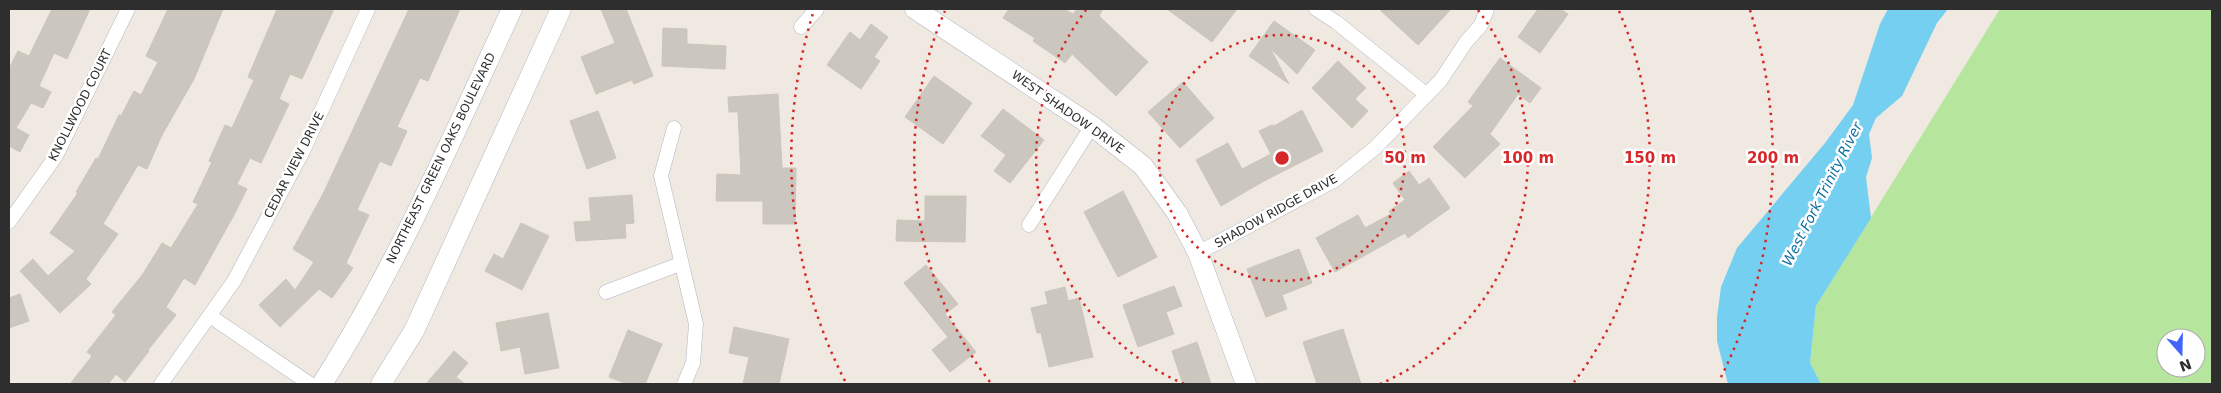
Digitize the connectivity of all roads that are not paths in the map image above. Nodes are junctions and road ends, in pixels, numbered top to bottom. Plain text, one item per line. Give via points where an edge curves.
1 (128, 9) edge
2 (368, 9) edge
3 (512, 9) edge
4 (561, 9) edge
5 (817, 9) edge
6 (915, 9) edge
7 (1316, 9) edge
8 (1488, 9) edge
9 (801, 28) dead end
10 (1427, 95) junction
11 (1092, 126) junction
12 (674, 128) dead end
13 (9, 222) edge
14 (1029, 225) dead end
15 (1198, 253) junction
16 (680, 264) junction
17 (606, 292) dead end
18 (210, 316) junction
19 (161, 384) edge
20 (310, 384) edge
21 (322, 384) edge
22 (381, 384) edge
23 (684, 384) edge
24 (1246, 384) edge

1 - 13 street, KNOLLWOOD COURT via 56,156
2 - 18 street, CEDAR VIEW DRIVE via 303,151 234,281
3 - 21 main road, NORTHEAST GREEN OAKS BOULEVARD via 421,205 347,345
4 - 22 main road via 414,331
5 - 9 street
6 - 11 main road, WEST SHADOW DRIVE
7 - 10 street
8 - 10 street, SHADOW RIDGE DRIVE via 1481,25
10 - 15 street, SHADOW RIDGE DRIVE via 1375,148 1335,180
11 - 14 street
11 - 15 main road, WEST SHADOW DRIVE via 1142,166 1177,213
12 - 16 street via 661,176
15 - 24 main road, WEST SHADOW DRIVE
16 - 17 street
16 - 23 street via 696,324 693,363
18 - 19 street, CEDAR VIEW DRIVE
18 - 20 street

